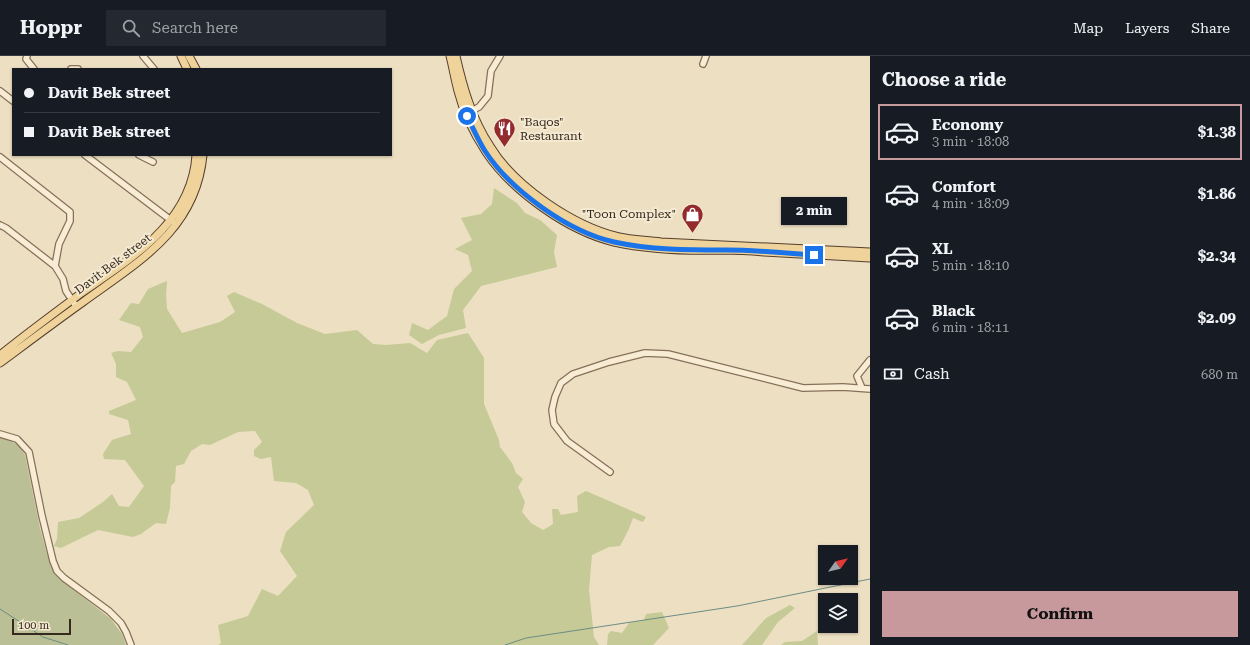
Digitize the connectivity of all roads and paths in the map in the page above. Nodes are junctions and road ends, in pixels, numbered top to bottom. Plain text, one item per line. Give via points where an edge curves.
1 (27, 56) edge
2 (143, 56) edge
3 (181, 56) edge
4 (189, 56) edge
5 (450, 56) edge
6 (456, 56) edge
7 (500, 56) edge
8 (706, 56) edge
9 (703, 64) dead end
10 (33, 68) edge
11 (153, 68) edge
12 (187, 68) edge
13 (195, 68) edge
14 (0, 91) edge
15 (12, 100) edge
16 (469, 112) junction
17 (86, 156) edge
18 (141, 156) edge
19 (196, 156) edge
20 (203, 156) edge
21 (0, 157) edge
22 (153, 162) dead end
23 (173, 222) junction
24 (0, 225) edge
25 (814, 252) junction
26 (870, 252) edge
27 (870, 258) edge
28 (55, 266) junction
29 (74, 303) junction
30 (0, 355) edge
31 (870, 360) edge
32 (0, 364) edge
33 (862, 388) junction
34 (870, 389) edge
35 (0, 434) edge
36 (610, 472) dead end
37 (130, 645) edge

1 - 10 street via 26,59
2 - 11 street
3 - 12 main road
4 - 13 main road
5 - 16 main road via 458,92
6 - 16 main road
7 - 16 street via 491,71 488,96 479,107
8 - 9 street
14 - 15 street
16 - 25 main road via 506,169 544,201 577,221 603,232 630,239 683,246
17 - 23 street
18 - 22 street
19 - 23 main road, Davit Bek street via 188,191
20 - 23 main road, Davit Bek street via 194,196
21 - 28 street via 70,212 70,221 59,244
23 - 29 main road, Davit Bek street
24 - 28 street
25 - 26 main road
25 - 27 main road
28 - 29 street
29 - 30 main road, Davit Bek street
29 - 32 main road, Davit Bek street
31 - 33 street via 857,376
33 - 34 street
33 - 36 street via 803,388 657,353 609,362 573,374 561,384 555,397 552,410 554,424 567,441
35 - 37 street via 17,439 29,452 42,516 57,571 109,611 126,632

